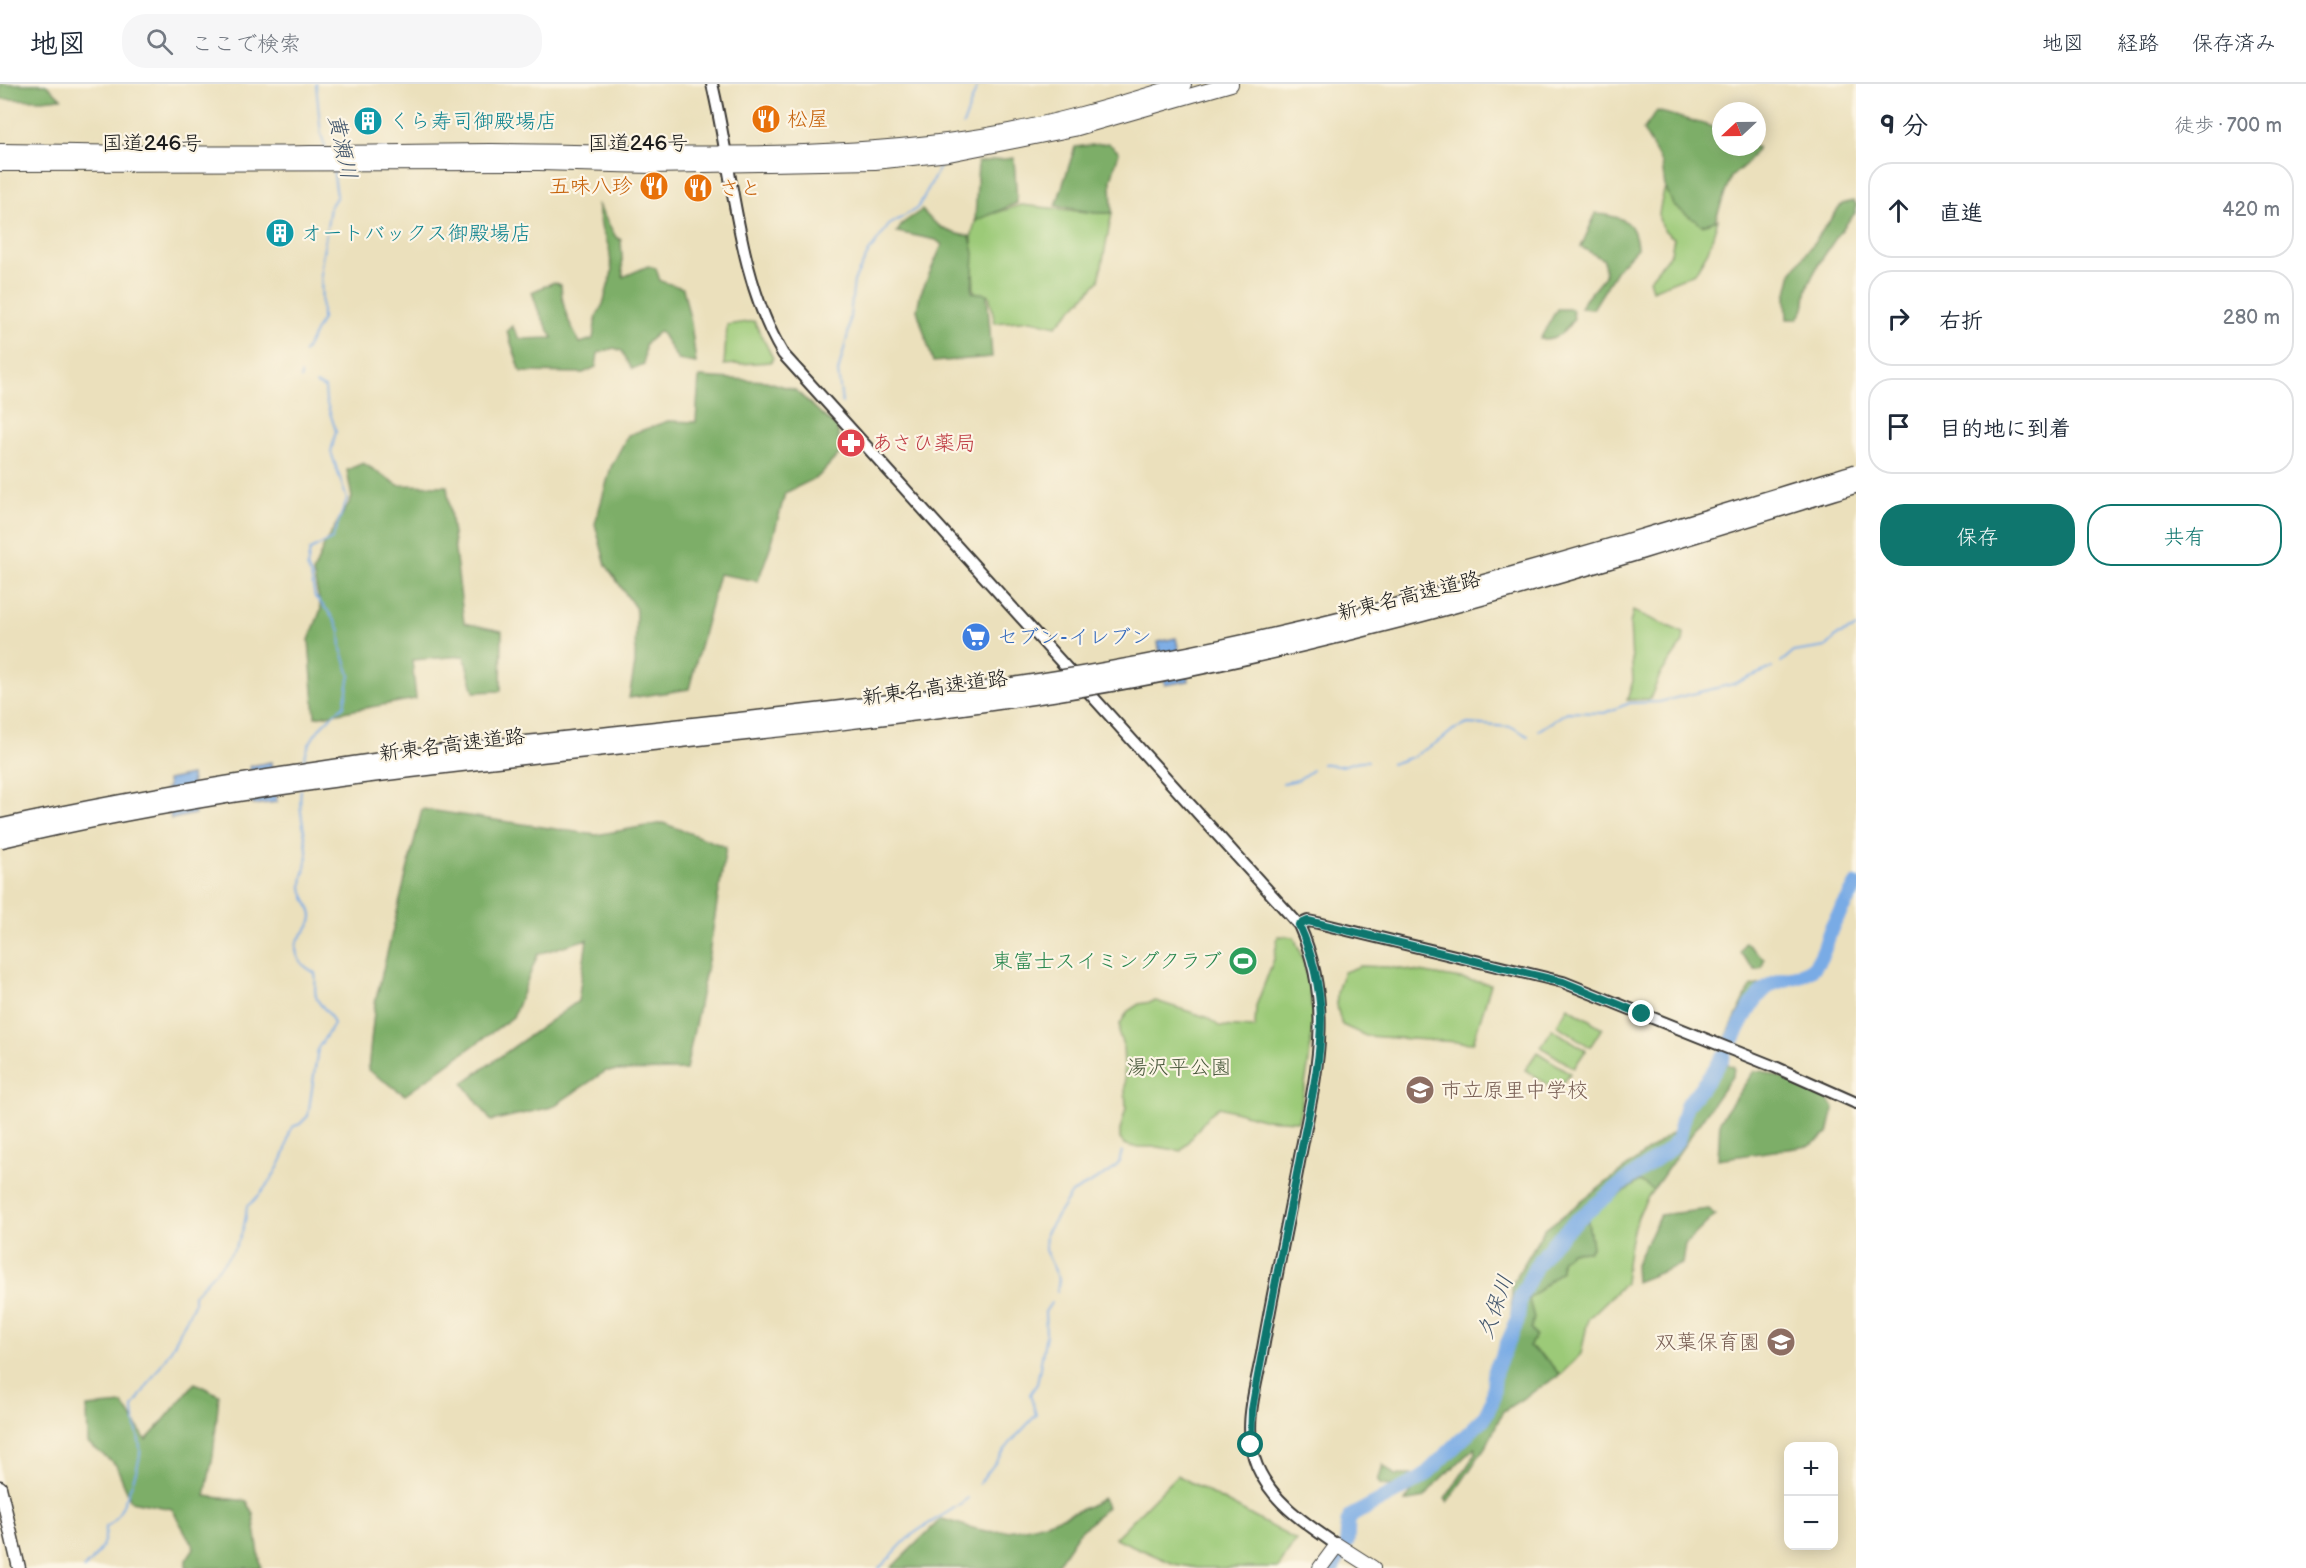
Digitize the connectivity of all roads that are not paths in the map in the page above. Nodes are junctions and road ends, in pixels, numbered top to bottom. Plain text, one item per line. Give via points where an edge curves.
1 (711, 84) edge
2 (1184, 84) edge
3 (1231, 84) edge
4 (0, 151) edge
5 (312, 159) junction
6 (728, 159) junction
7 (0, 164) edge
8 (1856, 472) edge
9 (1856, 485) edge
10 (0, 827) edge
11 (0, 840) edge
12 (1299, 925) junction
13 (1856, 1103) edge
14 (0, 1487) edge
15 (1337, 1545) junction
16 (18, 1568) edge
17 (1320, 1568) edge
18 (1373, 1568) edge

1 - 6 street
2 - 6 highway, 国道246号 via 1115,106 970,138
3 - 6 highway, 国道246号 via 1074,129 949,154 875,162
4 - 5 highway, 国道246号
5 - 6 highway, 国道246号 via 475,151
5 - 7 highway, 国道246号
6 - 12 street via 738,222 761,309 783,354
8 - 10 highway, 新東名高速道路, bridge via 1504,578 1277,636 1152,662 884,703 427,754 201,788
9 - 11 highway, 新東名高速道路, bridge via 1508,591 1374,627 1155,675 952,708 317,783 193,802
12 - 13 street via 1308,921 1563,982
12 - 15 street via 1318,982 1320,1039 1250,1430 1258,1467 1284,1505
14 - 16 main road
15 - 17 highway
15 - 18 highway

